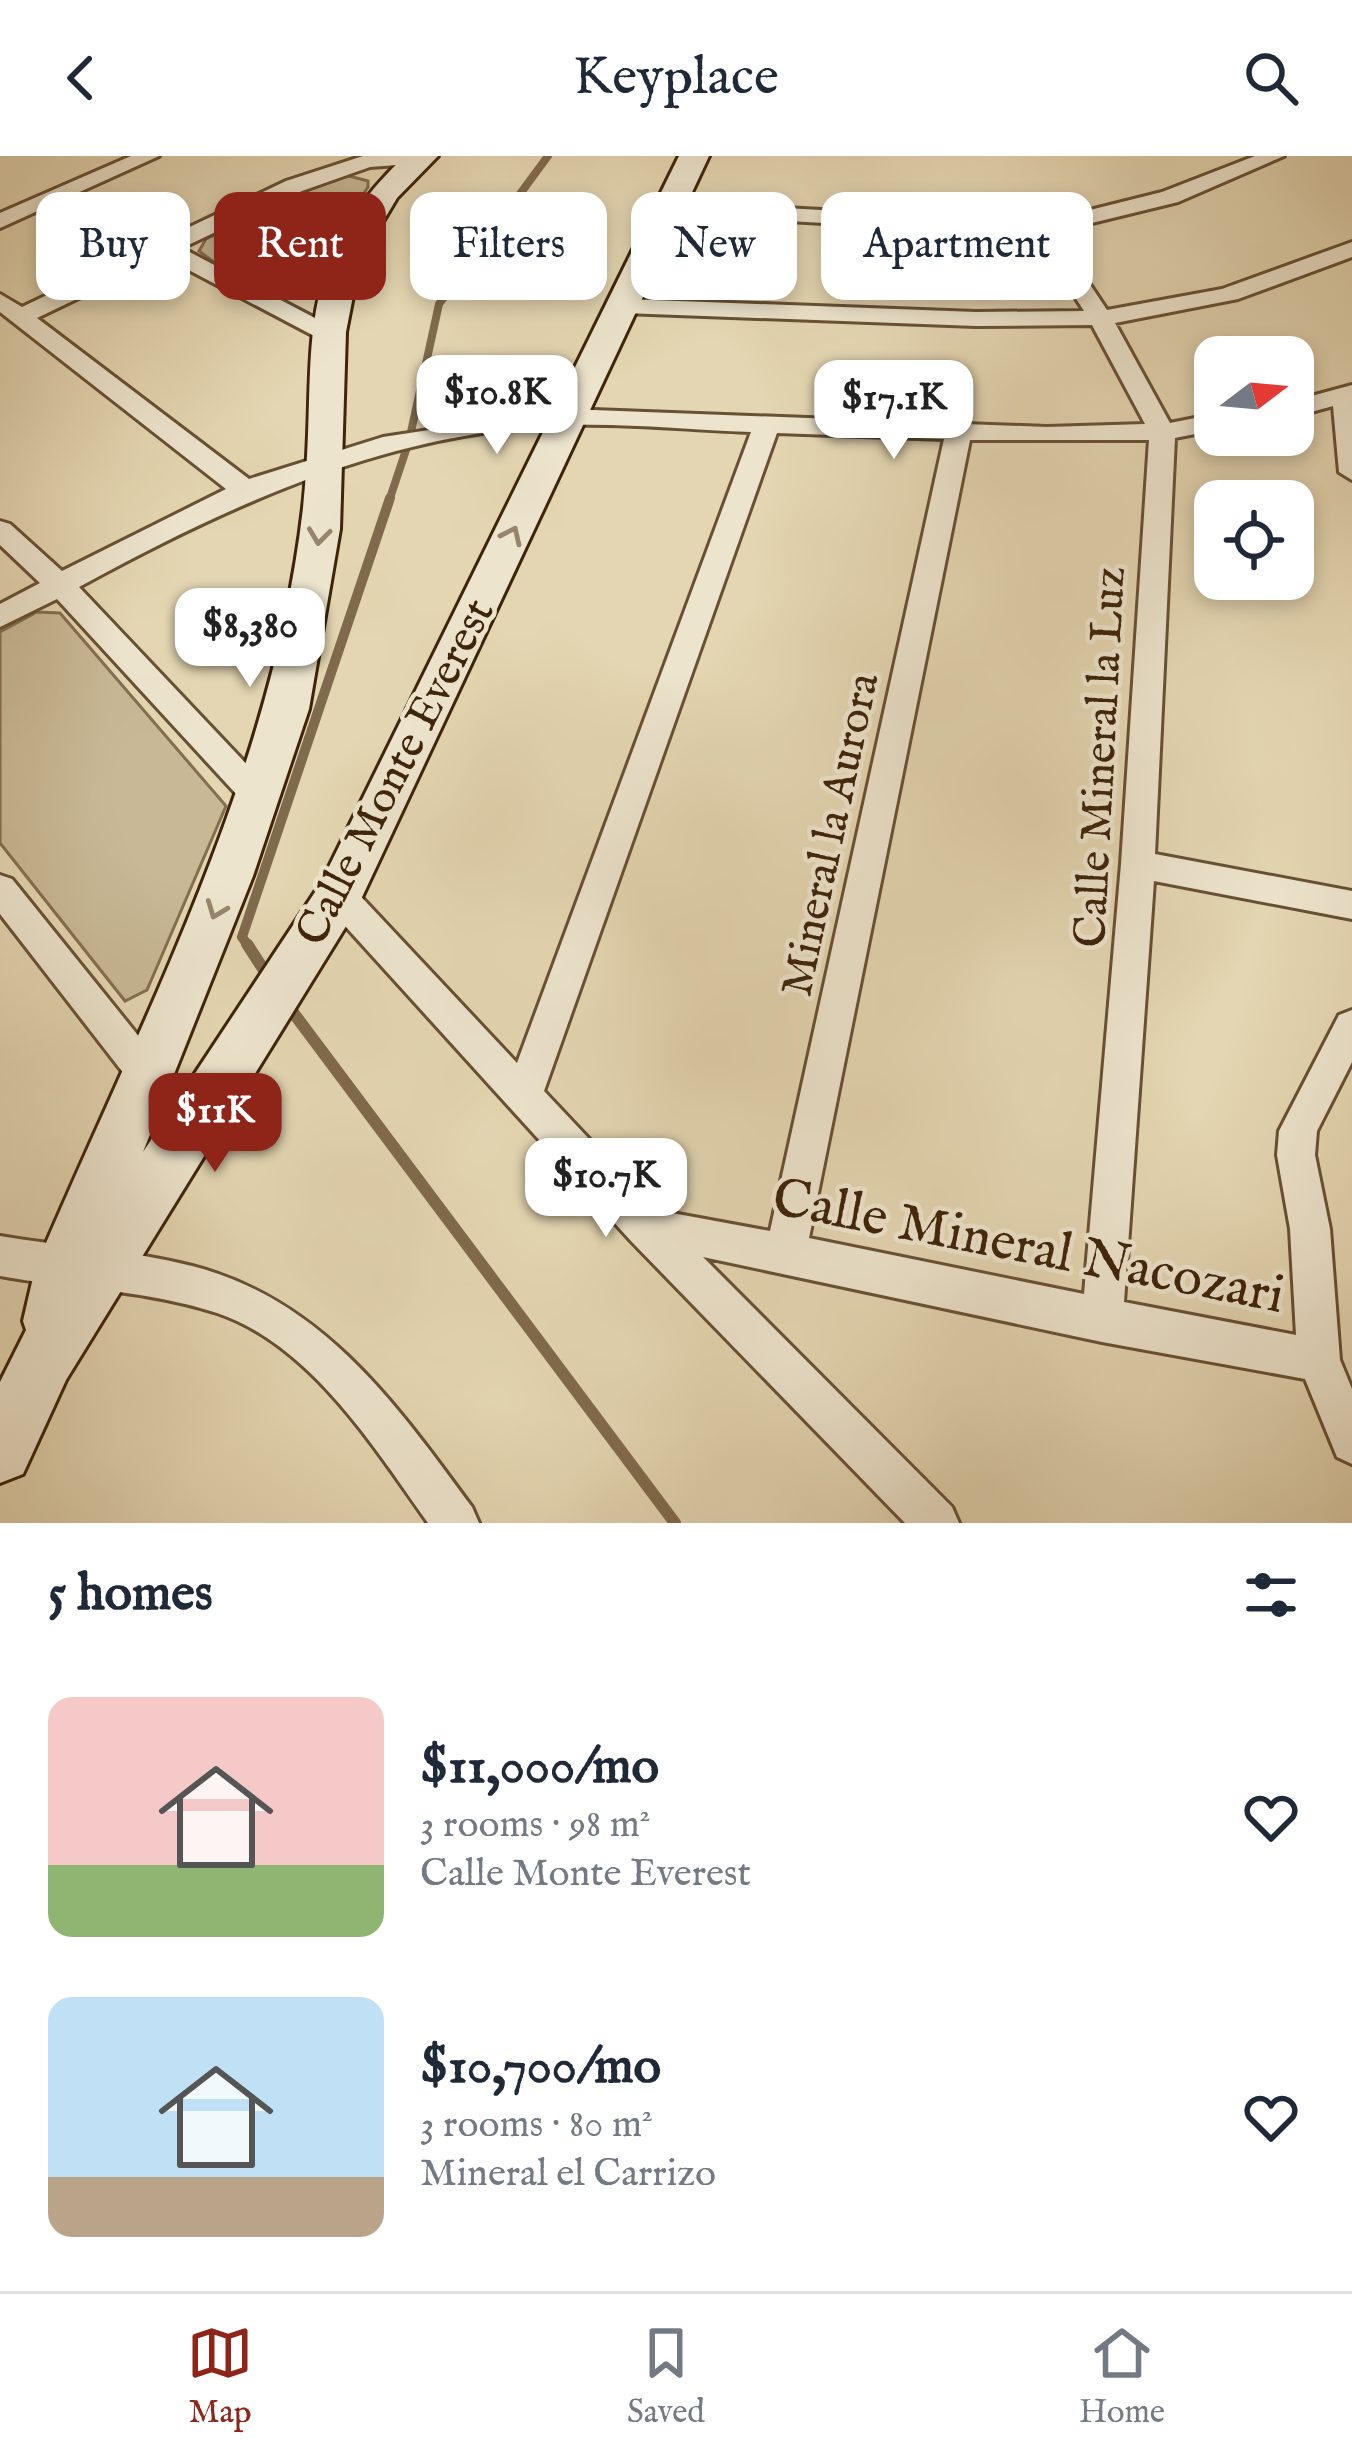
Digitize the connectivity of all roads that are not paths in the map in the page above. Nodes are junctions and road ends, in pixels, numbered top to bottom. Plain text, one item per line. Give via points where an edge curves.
1 (149, 156) edge
2 (694, 156) edge
3 (1274, 156) edge
4 (420, 158) edge
5 (679, 192) edge
6 (1093, 216) edge
7 (0, 221) edge
8 (190, 237) edge
9 (1352, 249) edge
10 (190, 262) edge
11 (631, 292) edge
12 (56, 300) edge
13 (1088, 300) edge
14 (0, 301) edge
15 (624, 306) junction
16 (22, 316) junction
17 (1100, 318) junction
18 (326, 333) junction
19 (1348, 395) edge
20 (1314, 404) edge
21 (567, 417) junction
22 (767, 424) junction
23 (1194, 426) edge
24 (1162, 432) junction
25 (958, 434) junction
26 (326, 460) junction
27 (1352, 472) edge
28 (245, 490) junction
29 (0, 530) edge
30 (61, 586) junction
31 (0, 617) edge
32 (260, 799) junction
33 (1138, 864) junction
34 (0, 889) edge
35 (339, 896) junction
36 (1352, 905) edge
37 (1352, 1026) edge
38 (148, 1076) junction
39 (525, 1092) junction
40 (645, 1227) junction
41 (786, 1252) junction
42 (0, 1256) edge
43 (82, 1271) junction
44 (1102, 1322) junction
45 (1319, 1360) junction
46 (1352, 1442) edge
47 (0, 1451) edge
48 (456, 1523) edge
49 (936, 1523) edge

1 - 7 street
2 - 5 street, Calle Monte Everest
3 - 6 street via 1170,197
4 - 8 street via 347,166
4 - 18 street, Calle Monte Everest via 349,244 335,273
9 - 17 street via 1230,294
10 - 18 street
11 - 15 street, Calle Monte Everest
12 - 16 street
13 - 17 street
14 - 16 street
15 - 17 street
15 - 21 street, Calle Monte Everest
16 - 28 street
17 - 24 street
18 - 26 street, Calle Monte Everest
19 - 20 street
19 - 27 street
21 - 22 street
21 - 26 street
35 -> 21 street, Calle Monte Everest
22 - 25 street
22 - 39 street
23 - 24 street
24 - 25 street
24 - 33 street, Calle Mineral la Luz
25 - 41 street, Mineral la Aurora
26 - 28 street
26 -> 32 street, Calle Monte Everest via 299,659
28 - 30 street
29 - 30 street
30 - 31 street
30 - 32 street
32 -> 38 street, Calle Monte Everest
33 - 36 street
33 - 44 street, Calle Mineral la Luz
34 - 38 street
35 - 39 street
35 - 43 street, Calle Monte Everest
37 - 45 street via 1297,1143
38 - 43 street, Calle Monte Everest
39 - 40 street
40 - 41 street, Calle Mineral Nacozari
40 - 49 street
41 - 44 street, Calle Mineral Nacozari
42 - 43 street
43 - 47 street, Calle Monte Everest
43 - 48 street via 246,1304 306,1341
44 - 45 street, Calle Mineral Nacozari
45 - 46 street

